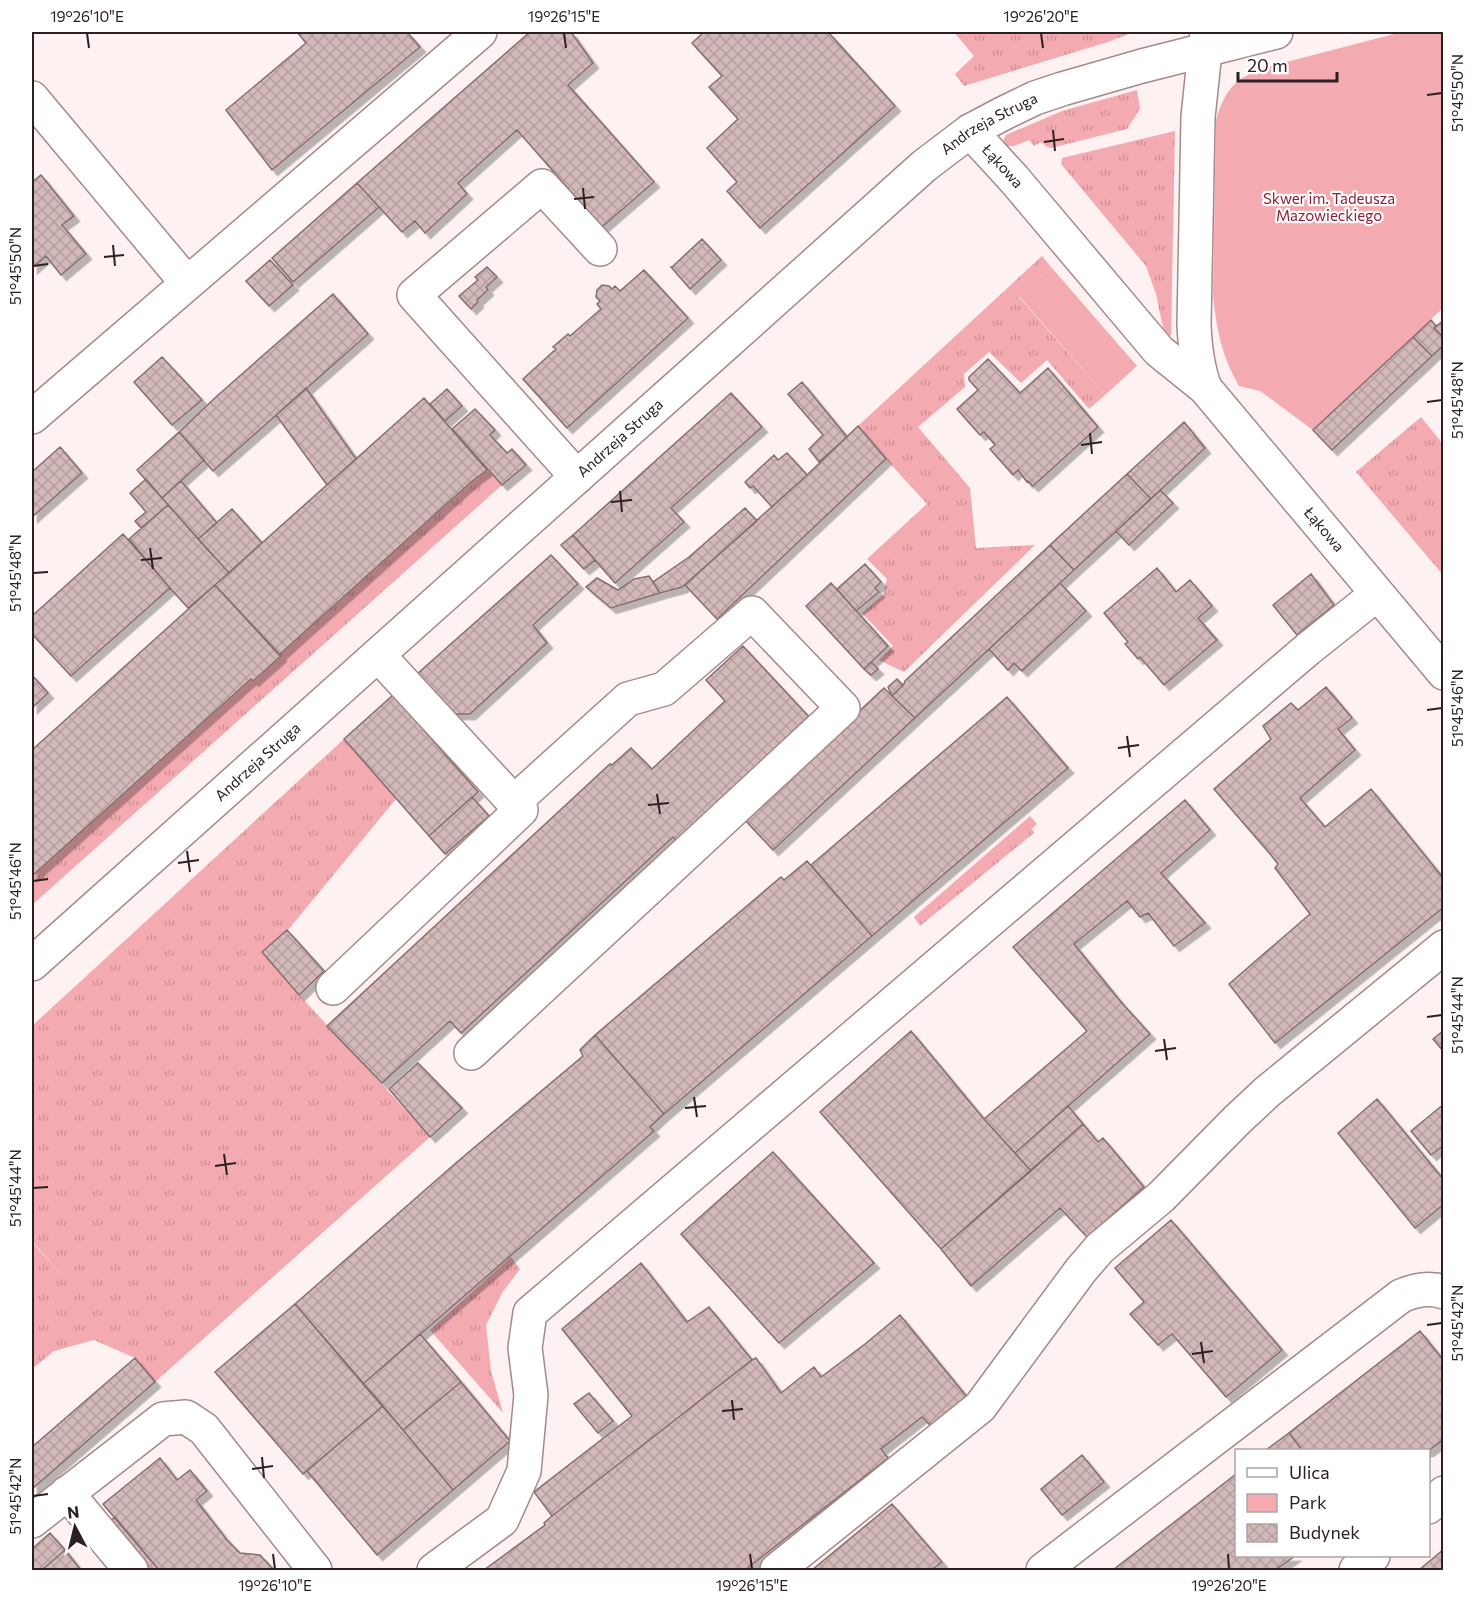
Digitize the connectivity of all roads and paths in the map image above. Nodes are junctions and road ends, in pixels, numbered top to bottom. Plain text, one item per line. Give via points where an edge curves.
1 (480, 32) edge
2 (1276, 32) edge
3 (1206, 41) edge
4 (32, 98) edge
5 (970, 131) junction
6 (600, 249) dead end
7 (188, 283) junction
8 (1205, 387) junction
9 (32, 417) edge
10 (577, 477) junction
11 (1377, 594) junction
12 (378, 655) junction
13 (1443, 673) edge
14 (514, 802) junction
15 (1443, 947) edge
16 (32, 964) edge
17 (333, 988) dead end
18 (471, 1053) dead end
19 (1443, 1292) edge
20 (67, 1493) junction
21 (1443, 1493) edge
22 (1430, 1505) edge
23 (32, 1521) edge
24 (1372, 1557) edge
25 (131, 1570) edge
26 (315, 1570) edge
27 (434, 1570) edge
28 (777, 1570) edge
29 (1043, 1570) edge
30 (1356, 1570) edge

1 - 7 street
2 - 3 street, Andrzeja Struga
3 - 5 street, Andrzeja Struga via 1142,66 1044,95
3 - 8 street, Łąkowa via 1198,117 1194,325 1199,371
4 - 7 street
5 - 8 street, Łąkowa via 1159,351
5 - 10 street, Andrzeja Struga via 924,166
6 - 10 street via 542,186 414,295
7 - 9 street
8 - 11 street, Łąkowa
10 - 12 street, Andrzeja Struga
11 - 13 street, Łąkowa
11 - 27 street via 530,1313 525,1348 531,1395 524,1471 502,1520
12 - 14 street
12 - 16 street, Andrzeja Struga
14 - 17 street via 521,810
14 - 18 street via 628,699 664,689 752,612 843,708
15 - 28 street via 1267,1092 1161,1197 1100,1248 980,1407
19 - 29 street via 1426,1289 1401,1296
20 - 23 street
20 - 25 street
20 - 26 street via 163,1419 186,1417 204,1429
21 - 22 street
24 - 30 street

